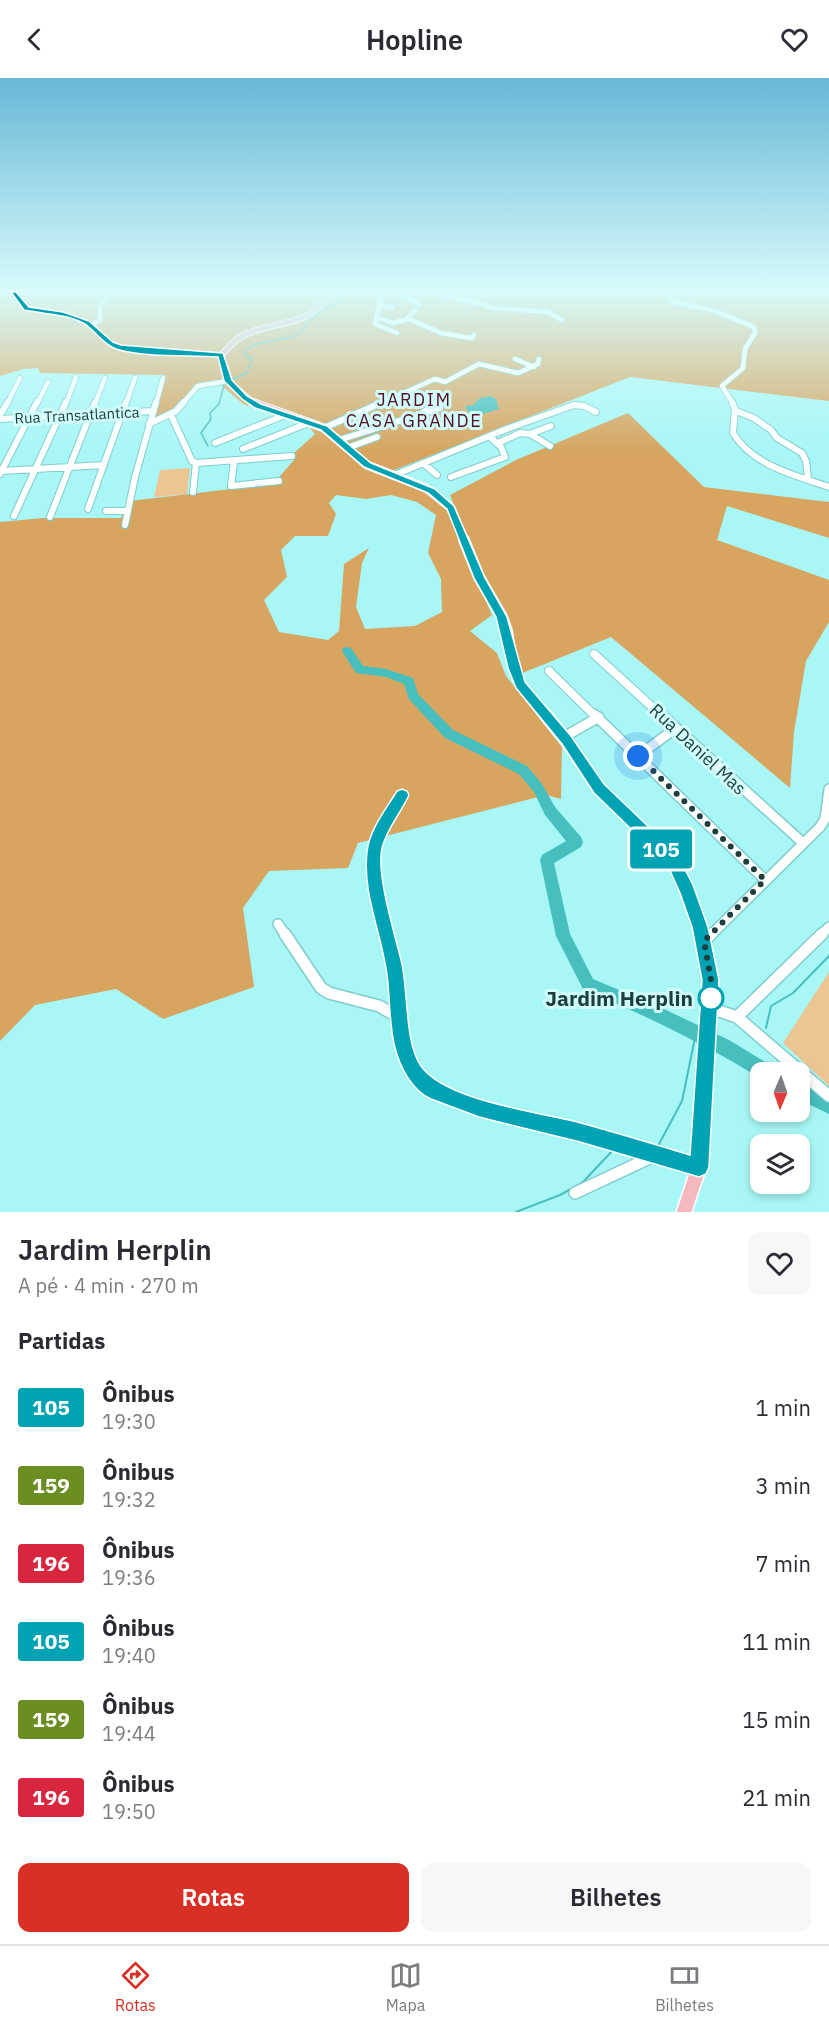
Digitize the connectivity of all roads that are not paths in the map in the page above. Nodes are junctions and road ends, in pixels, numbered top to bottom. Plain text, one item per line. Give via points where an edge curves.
1 (116, 346) edge
2 (231, 346) edge
3 (745, 346) edge
4 (221, 355) junction
5 (539, 358) dead end
6 (515, 359) dead end
7 (502, 361) dead end
8 (493, 367) junction
9 (534, 367) junction
10 (76, 377) dead end
11 (20, 378) dead end
12 (105, 378) dead end
13 (135, 378) dead end
14 (163, 378) dead end
15 (228, 381) junction
16 (48, 382) dead end
17 (446, 399) dead end
18 (440, 408) dead end
19 (124, 411) junction
20 (153, 411) junction
21 (736, 411) junction
22 (596, 412) dead end
23 (93, 413) junction
24 (171, 415) junction
25 (285, 415) junction
26 (61, 416) junction
27 (420, 416) junction
28 (0, 417) edge
29 (31, 417) junction
30 (311, 422) junction
31 (149, 424) junction
32 (551, 426) dead end
33 (324, 428) junction
34 (530, 434) junction
35 (489, 436) junction
36 (377, 437) dead end
37 (339, 440) junction
38 (215, 443) dead end
39 (498, 443) junction
40 (550, 446) dead end
41 (347, 448) junction
42 (243, 449) dead end
43 (292, 456) dead end
44 (234, 462) junction
45 (196, 463) junction
46 (423, 463) junction
47 (104, 465) junction
48 (71, 467) junction
49 (35, 470) junction
50 (1, 472) edge
51 (437, 475) dead end
52 (392, 476) junction
53 (450, 477) dead end
54 (808, 479) junction
55 (279, 481) dead end
56 (829, 487) edge
57 (193, 492) dead end
58 (88, 509) dead end
59 (106, 511) dead end
60 (128, 511) junction
61 (14, 516) dead end
62 (50, 517) dead end
63 (125, 525) dead end
64 (594, 654) dead end
65 (549, 670) dead end
66 (599, 717) junction
67 (676, 729) junction
68 (564, 737) junction
69 (638, 756) junction
70 (829, 789) edge
71 (402, 795) dead end
72 (803, 843) junction
73 (765, 880) junction
74 (278, 924) dead end
75 (829, 927) edge
76 (704, 941) junction
77 (710, 1008) junction
78 (737, 1017) junction
79 (400, 1018) junction
80 (829, 1096) edge
81 (658, 1154) junction
82 (699, 1167) junction
83 (575, 1193) dead end
84 (684, 1212) edge

1 - 4 street
2 - 4 main road
3 - 21 street via 743,368 722,386
4 - 15 main road
5 - 9 street
6 - 9 street
7 - 8 street
8 - 9 street via 518,374
8 - 33 street via 478,364 445,382 435,380
10 - 26 street
11 - 28 street
12 - 23 street
13 - 19 street
14 - 20 street
15 - 24 street via 198,386
15 - 25 main road via 258,406
16 - 29 street
17 - 27 street
18 - 27 street
19 - 20 street, Rua Transatlantica
19 - 23 street, Rua Transatlantica
19 - 47 street
20 - 31 street
21 - 54 street via 754,418 802,453
21 - 54 street via 732,431 735,438 775,468
22 - 35 street via 574,405
23 - 26 street, Rua Transatlantica
23 - 48 street
24 - 31 street
24 - 45 street
25 - 30 main road
25 - 38 street
26 - 29 street, Rua Transatlantica
26 - 49 street
27 - 37 street
28 - 29 street, Rua Transatlantica
29 - 50 street
30 - 33 main road
30 - 42 street
31 - 60 street
32 - 34 street
33 - 37 main road
34 - 39 street via 520,433
34 - 40 street
35 - 39 street
35 - 46 street
36 - 41 street
37 - 41 main road
39 - 53 street via 505,457
41 - 52 main road via 367,465
43 - 44 street
44 - 45 street
44 - 55 street via 231,486
45 - 57 street
46 - 51 street
46 - 52 street
47 - 48 street
47 - 58 street
48 - 49 street
48 - 62 street
49 - 50 street
49 - 61 street
52 - 68 main road via 432,491 451,508 479,578 502,617 520,684
54 - 56 street
59 - 60 street
60 - 63 street
64 - 67 street, Rua Daniel Mas
65 - 66 street
66 - 68 street
66 - 69 street
67 - 69 street
67 - 72 street, Rua Daniel Mas
68 - 76 main road via 599,789 675,863
69 - 73 street
70 - 72 street via 825,819
71 - 79 street via 374,849 373,870 395,972
72 - 73 street
73 - 76 street
74 - 79 street via 321,988 379,1006
75 - 78 street
76 - 77 main road via 711,980
77 - 78 street
77 - 82 main road
78 - 80 street
79 - 81 street via 404,1047 412,1066 431,1089 479,1108
81 - 82 street
81 - 83 street
82 - 84 main road

